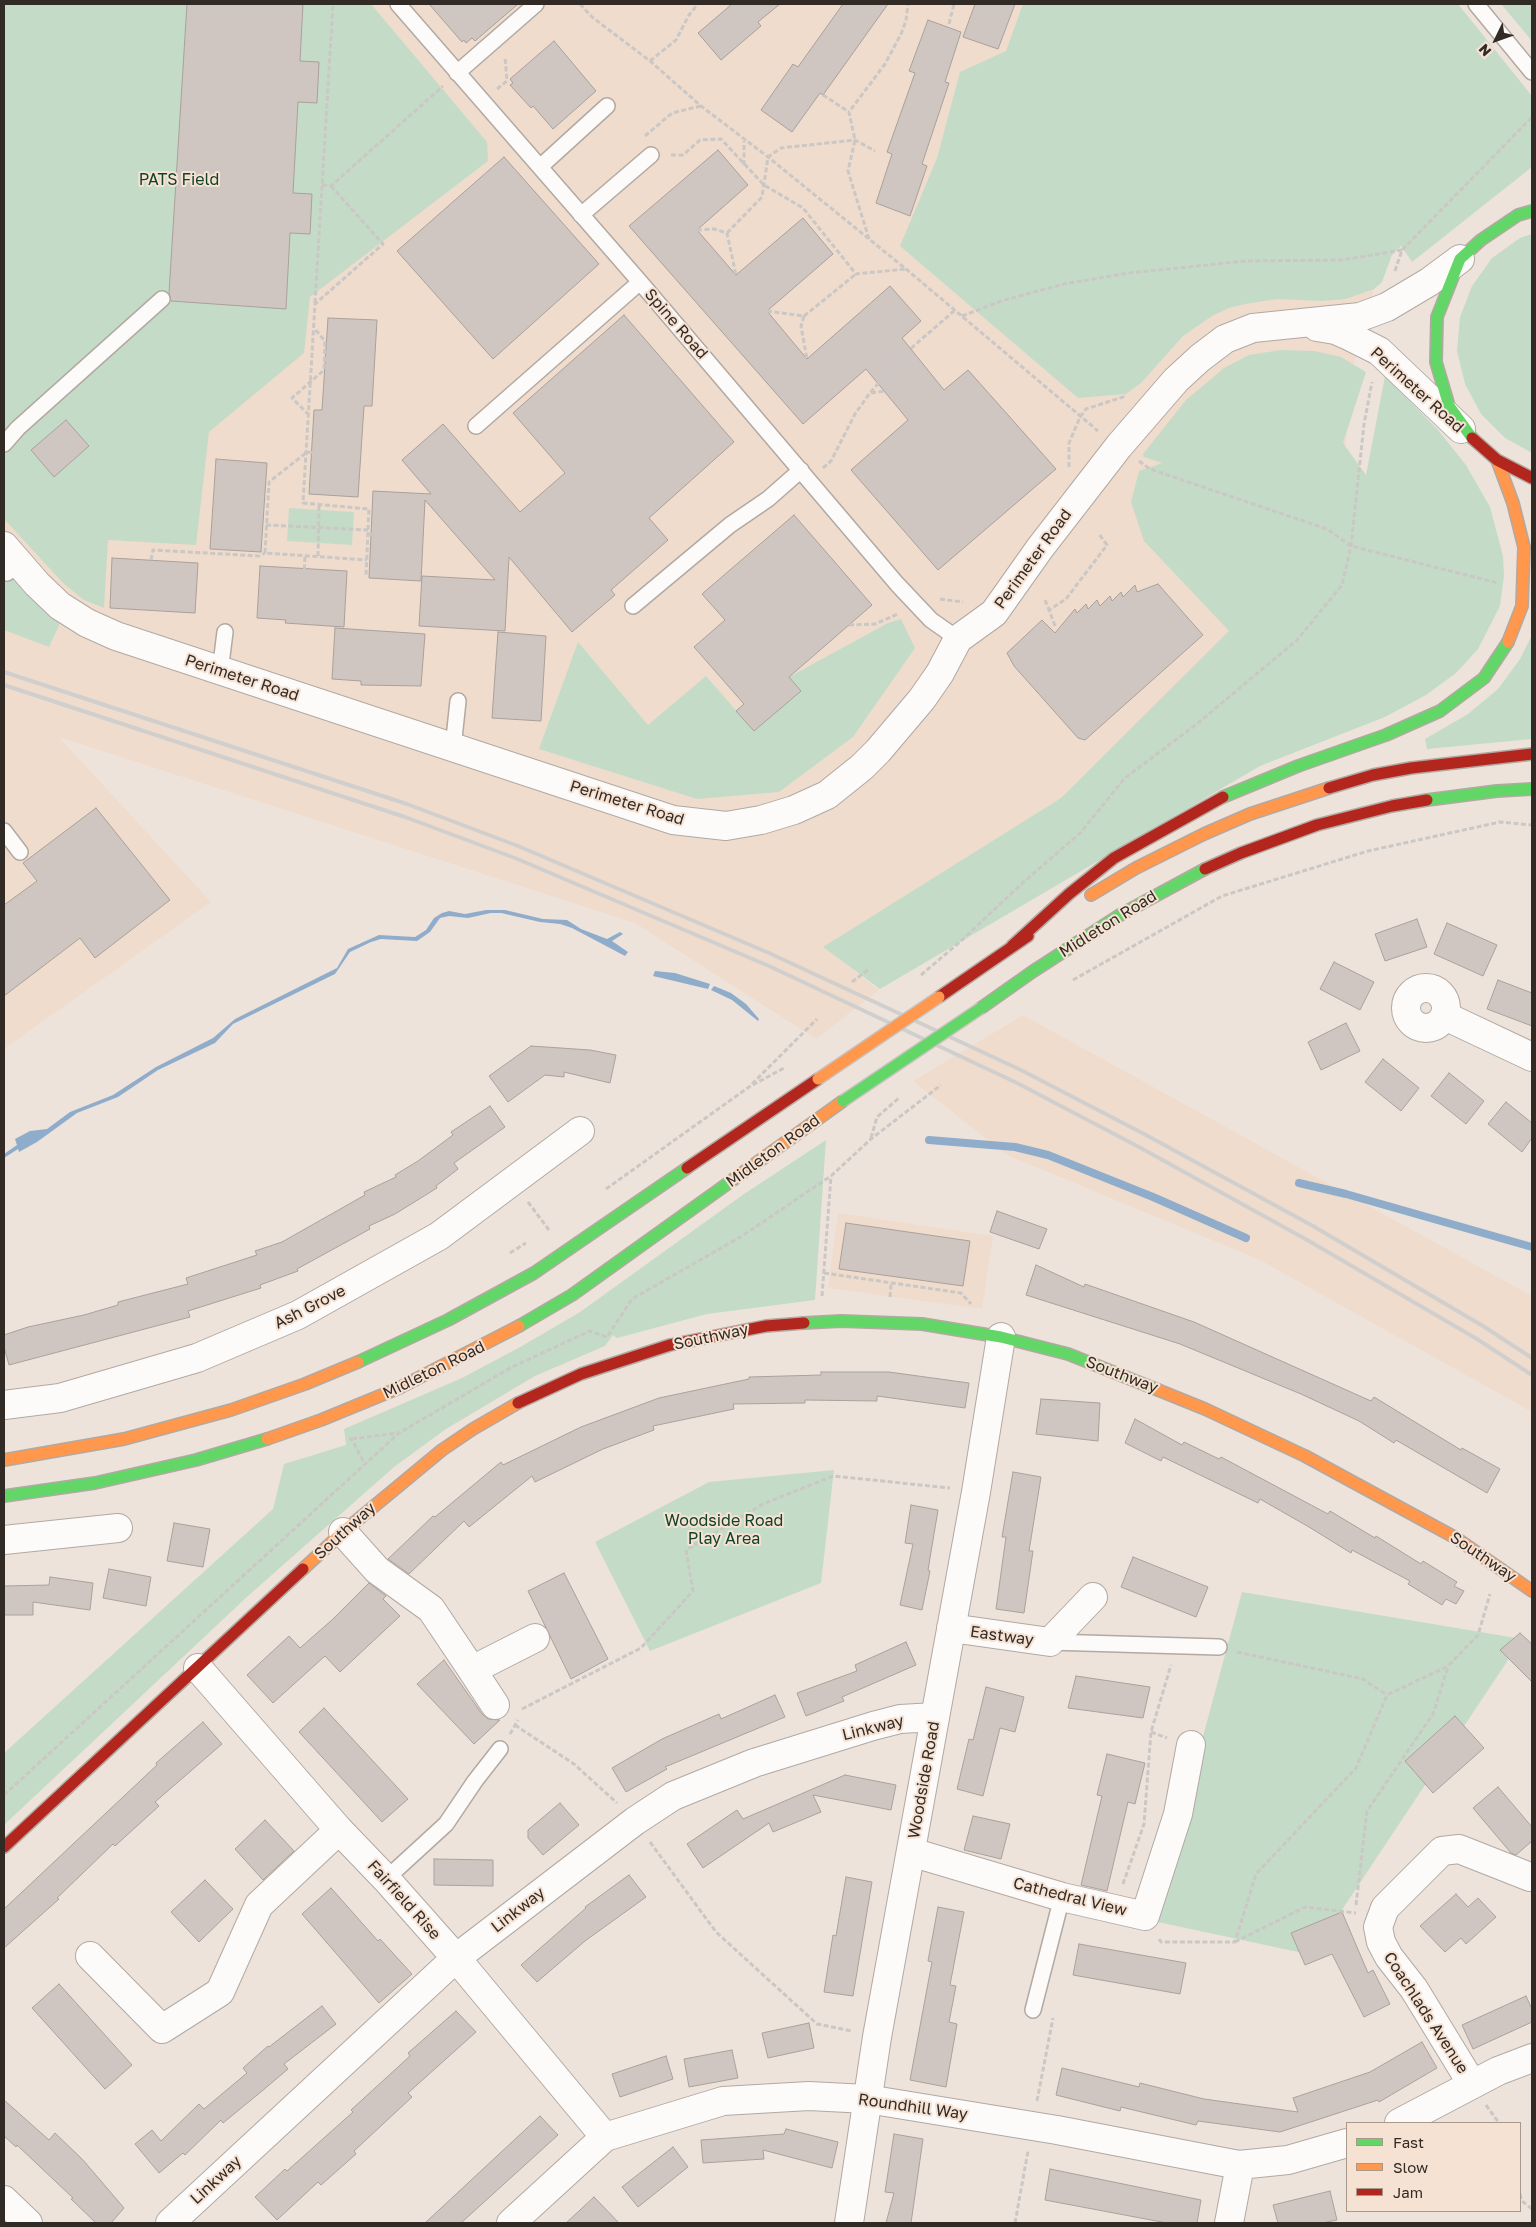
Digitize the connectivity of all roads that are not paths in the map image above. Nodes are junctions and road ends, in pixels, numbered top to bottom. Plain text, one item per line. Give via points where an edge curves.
1 (398, 4) edge
2 (536, 4) edge
3 (1476, 4) edge
4 (1532, 72) edge
5 (457, 73) junction
6 (607, 106) dead end
7 (651, 155) road end
8 (540, 167) junction
9 (1532, 199) edge
10 (1532, 211) edge
11 (581, 215) junction
12 (1518, 215) junction
13 (1460, 260) junction
14 (640, 282) junction
15 (162, 299) dead end
16 (1298, 324) junction
17 (476, 426) dead end
18 (1476, 443) junction
19 (4, 444) edge
20 (1497, 460) junction
21 (805, 475) junction
22 (1532, 478) edge
23 (9, 560) edge
24 (633, 606) dead end
25 (225, 632) dead end
26 (958, 639) junction
27 (217, 670) junction
28 (458, 701) dead end
29 (453, 748) junction
30 (1532, 754) edge
31 (1532, 789) edge
32 (4, 831) edge
33 (20, 852) dead end
34 (1012, 946) junction
35 (1445, 1016) dead end
36 (1532, 1057) edge
37 (580, 1131) dead end
38 (1001, 1337) junction
39 (4, 1405) edge
40 (4, 1460) edge
41 (4, 1496) edge
42 (118, 1528) dead end
43 (343, 1532) junction
44 (4, 1540) edge
45 (1532, 1591) edge
46 (1093, 1596) dead end
47 (951, 1628) junction
48 (535, 1638) dead end
49 (1050, 1642) junction
50 (1219, 1648) road end
51 (198, 1668) junction
52 (472, 1670) junction
53 (495, 1705) road end
54 (935, 1717) junction
55 (1191, 1745) dead end
56 (500, 1749) road end
57 (339, 1830) junction
58 (4, 1847) edge
59 (911, 1852) junction
60 (1530, 1878) dead end
61 (386, 1880) junction
62 (1062, 1897) junction
63 (90, 1956) dead end
64 (456, 1958) junction
65 (1033, 2010) dead end
66 (1532, 2058) edge
67 (1472, 2084) junction
68 (867, 2099) junction
69 (1401, 2122) edge
70 (605, 2138) junction
71 (1346, 2143) edge
72 (1240, 2165) junction
73 (4, 2200) edge
74 (28, 2223) edge
75 (170, 2223) edge
76 (511, 2223) edge
77 (849, 2223) edge
78 (1229, 2223) edge

1 - 5 lane, Spine Road
2 - 5 lane
3 - 4 lane
5 - 8 lane, Spine Road
6 - 8 lane
7 - 11 lane
8 - 11 lane, Spine Road
9 - 12 main road
10 - 12 main road
11 - 14 lane, Spine Road
12 - 13 main road via 1481,240
13 - 16 street, Perimeter Road via 1387,307 1360,317
13 - 18 main road via 1438,317 1436,362 1450,406
14 - 17 lane
14 - 21 lane, Spine Road
15 - 19 lane
16 - 18 street, Perimeter Road via 1335,330 1379,351
16 - 26 street, Perimeter Road via 1253,328 1225,339 1176,380 1080,496 994,614
18 - 20 main road
20 - 22 main road
20 - 34 main road via 1524,546 1522,606 1506,646 1484,678 1440,711 1386,735 1232,793 1164,829 1114,858
21 - 24 lane via 730,525
21 - 26 lane, Spine Road via 897,584 931,620
23 - 27 street, Perimeter Road via 51,599 87,623
25 - 27 lane
26 - 29 street, Perimeter Road via 922,699 862,768 826,795 794,810 761,820 726,826 673,820
27 - 29 street, Perimeter Road
28 - 29 lane
30 - 34 main road, Midleton Road via 1411,768 1358,779 1250,814 1136,868
31 - 41 main road, Midleton Road, bridge via 1392,806 1317,825 1240,853 1166,889 1032,972 843,1101 572,1294 502,1336 399,1388 296,1430 196,1460 95,1483
32 - 33 lane
34 - 40 main road, Midleton Road, bridge via 534,1273 457,1316 305,1384 231,1410 124,1439
35 - 36 street
37 - 39 street, Ash Grove via 438,1236 298,1315 197,1358 60,1398
38 - 43 main road, Southway via 922,1324 841,1321 712,1335 637,1355 581,1374 474,1428 422,1465
38 - 45 main road, Southway via 1068,1354 1152,1386 1306,1456 1456,1538
38 - 47 street, Woodside Road
42 - 44 street
43 - 51 main road, Southway
43 - 52 street via 377,1570 431,1609
46 - 49 street, Eastway
47 - 49 street, Eastway
47 - 54 street, Woodside Road
48 - 52 street
49 - 50 lane
51 - 57 street, Fairfield Rise
51 - 58 main road, Southway
52 - 53 street
54 - 59 street, Woodside Road
54 - 64 street, Linkway via 891,1722 754,1763 674,1796 635,1821
55 - 62 street, Cathedral View via 1178,1814 1145,1916
56 - 61 lane via 446,1824
57 - 61 street, Fairfield Rise
57 - 63 street via 259,1906 220,1992 162,2029
59 - 62 street, Cathedral View
59 - 68 street, Woodside Road
60 - 67 street, Coachlads Avenue via 1459,1849 1442,1851 1385,1908 1366,1920 1414,1989
61 - 64 street, Fairfield Rise
62 - 65 lane
64 - 70 street, Fairfield Rise
64 - 75 street, Linkway
66 - 67 street
67 - 69 street
68 - 70 street, Roundhill Way via 809,2096 723,2101
68 - 72 street, Roundhill Way
68 - 77 street, Woodside Road
70 - 76 street, Roundhill Way
71 - 72 street, Roundhill Way via 1288,2160
72 - 78 street
73 - 74 street

